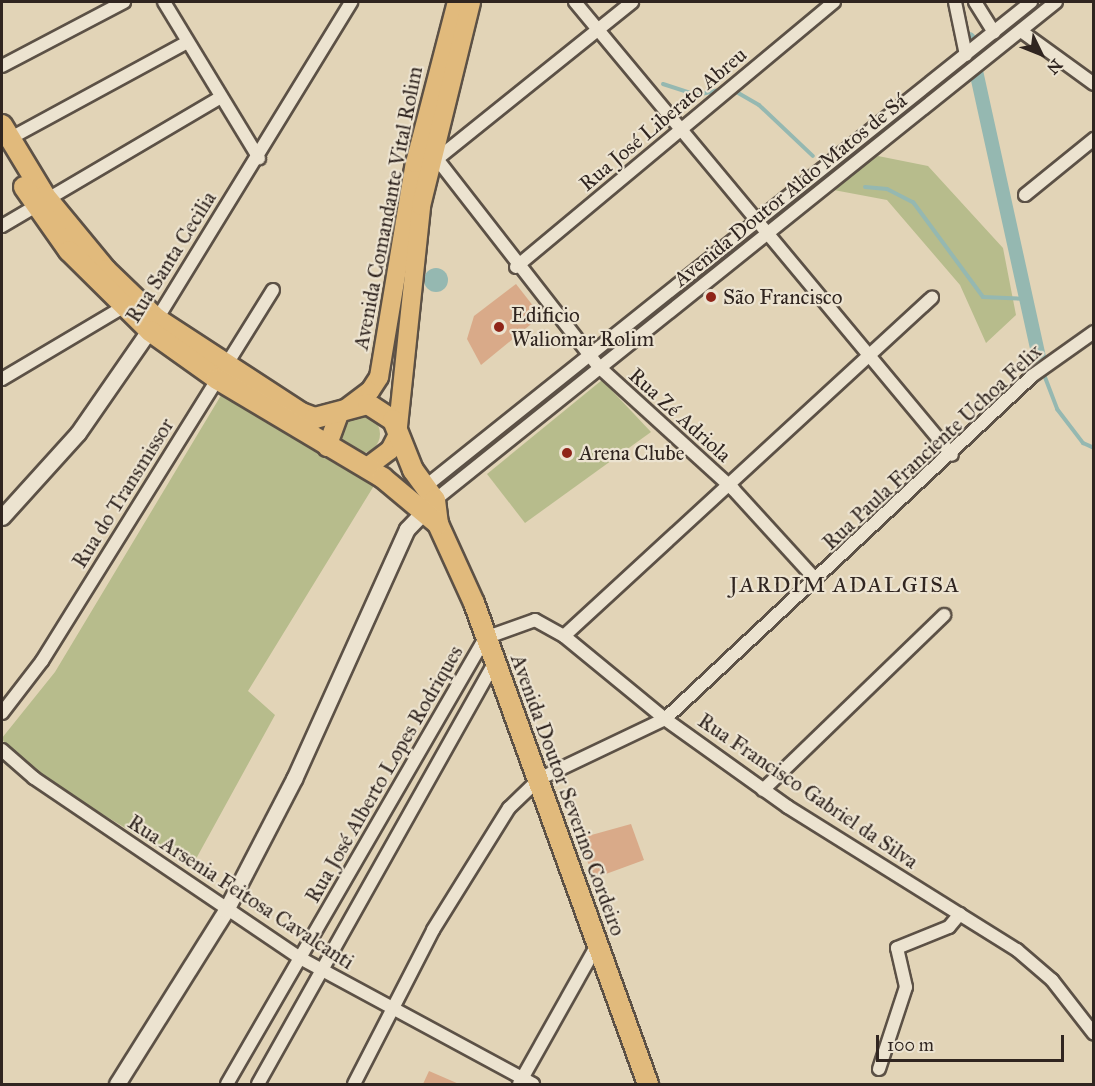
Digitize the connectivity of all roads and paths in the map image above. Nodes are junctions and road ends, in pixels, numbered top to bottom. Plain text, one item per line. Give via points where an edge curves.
1 (124, 2) edge
2 (164, 2) edge
3 (351, 2) edge
4 (457, 2) edge
5 (471, 2) edge
6 (575, 2) edge
7 (632, 2) edge
8 (834, 2) edge
9 (955, 2) edge
10 (975, 2) edge
11 (1031, 2) edge
12 (1056, 2) edge
13 (599, 28) junction
14 (1021, 31) junction
15 (990, 36) junction
16 (186, 43) junction
17 (968, 54) junction
18 (2, 66) edge
19 (1094, 84) edge
20 (222, 97) junction
21 (680, 133) junction
22 (4, 139) edge
23 (1094, 139) edge
24 (259, 158) junction
25 (433, 162) junction
26 (1025, 195) dead end
27 (41, 201) junction
28 (755, 221) junction
29 (2, 226) edge
30 (767, 236) junction
31 (516, 267) junction
32 (273, 290) dead end
33 (932, 298) dead end
34 (128, 304) junction
35 (153, 325) junction
36 (1094, 332) edge
37 (587, 354) junction
38 (867, 356) junction
39 (598, 366) junction
40 (221, 373) junction
41 (2, 379) edge
42 (344, 410) junction
43 (398, 427) junction
44 (327, 447) junction
45 (952, 455) junction
46 (366, 468) junction
47 (728, 484) junction
48 (427, 499) junction
49 (3, 512) edge
50 (816, 580) junction
51 (944, 615) dead end
52 (564, 636) junction
53 (485, 638) junction
54 (494, 664) junction
55 (2, 713) edge
56 (665, 719) junction
57 (2, 750) edge
58 (539, 779) junction
59 (763, 790) junction
60 (226, 910) junction
61 (960, 914) junction
62 (598, 942) junction
63 (300, 958) junction
64 (323, 971) junction
65 (394, 1009) junction
66 (1094, 1034) edge
67 (879, 1069) dead end
68 (524, 1083) edge
69 (117, 1084) edge
70 (227, 1084) edge
71 (258, 1084) edge
72 (354, 1084) edge
73 (648, 1084) edge

1 - 18 street
2 - 16 street
3 - 24 street, Rua Santa Cecilia
4 - 42 main road, Avenida Comandante Vital Rolim via 415,163 379,377 370,391
5 - 25 main road, Avenida Comandante Vital Rolim
6 - 13 street
7 - 13 street
8 - 21 street, Rua José Liberato Abreu
9 - 17 street
10 - 15 street
11 - 15 street, Avenida Doutor Aldo Matos de Sá
12 - 14 street, Avenida Doutor Aldo Matos de Sá
13 - 21 street
13 - 25 street
14 - 19 street
14 - 30 street, Avenida Doutor Aldo Matos de Sá
15 - 17 street, Avenida Doutor Aldo Matos de Sá
16 - 20 street
16 - 22 street
17 - 28 street, Avenida Doutor Aldo Matos de Sá
20 - 24 street
20 - 27 street
21 - 28 street
21 - 31 street, Rua José Liberato Abreu
22 - 27 highway
23 - 26 street
24 - 35 street, Rua Santa Cecilia
25 - 31 street, Rua Zé Adriola
25 - 43 main road, Avenida Comandante Vital Rolim
27 - 29 street
27 - 34 highway
28 - 30 street
28 - 37 street, Avenida Doutor Aldo Matos de Sá
30 - 38 street
30 - 39 street, Avenida Doutor Aldo Matos de Sá
31 - 37 street, Rua Zé Adriola
32 - 40 street, Rua do Transmissor
33 - 38 street
34 - 35 highway
34 - 41 street
35 - 40 highway
35 - 49 street, Rua Santa Cecilia via 78,433
36 - 45 street, Rua Paula Franciente Uchoa Felix via 1032,376
37 - 39 street, Rua Zé Adriola
37 - 48 street, Avenida Doutor Aldo Matos de Sá
38 - 45 street
38 - 47 street
39 - 47 street, Rua Zé Adriola
39 - 48 street, Avenida Doutor Aldo Matos de Sá
40 - 42 highway via 315,418
40 - 44 highway
40 - 55 street, Rua do Transmissor via 42,661
42 - 43 highway via 375,406
42 - 44 main road via 334,421
43 - 46 main road via 390,450
43 - 48 highway, Avenida Doutor Severino Cordeiro via 405,454
44 - 46 highway
45 - 50 street, Rua Paula Franciente Uchoa Felix
46 - 48 highway, Avenida Doutor Severino Cordeiro via 408,496
47 - 50 street, Rua Zé Adriola
47 - 52 street
48 - 53 highway, Avenida Doutor Severino Cordeiro
48 - 60 street
50 - 56 street, Rua Paula Franciente Uchoa Felix
51 - 59 street
52 - 53 street, Rua Francisco Gabriel da Silva via 535,620
52 - 56 street, Rua Francisco Gabriel da Silva
53 - 54 highway, Avenida Doutor Severino Cordeiro
53 - 63 street, Rua José Alberto Lopes Rodriques
54 - 58 highway, Avenida Doutor Severino Cordeiro
54 - 64 street, Rua José Alberto Lopes Rodriques
56 - 58 street, Rua Paula Franciente Uchoa Felix
56 - 59 street, Rua Francisco Gabriel da Silva
57 - 60 street, Rua Arsenia Feitosa Cavalcanti via 34,778
58 - 62 highway, Avenida Doutor Severino Cordeiro
58 - 65 street, Rua Paula Franciente Uchoa Felix via 509,808 478,854
59 - 61 street, Rua Francisco Gabriel da Silva
60 - 63 street, Rua Arsenia Feitosa Cavalcanti
60 - 69 street
61 - 66 street, Rua Francisco Gabriel da Silva via 1053,980
61 - 67 street via 949,927 897,948 906,987
62 - 68 street
62 - 73 highway, Avenida Doutor Severino Cordeiro
63 - 64 street, Rua Arsenia Feitosa Cavalcanti
63 - 70 street, Rua José Alberto Lopes Rodriques
64 - 65 street, Rua Arsenia Feitosa Cavalcanti
64 - 71 street, Rua José Alberto Lopes Rodriques
65 - 68 street, Rua Arsenia Feitosa Cavalcanti
65 - 72 street, Rua Paula Franciente Uchoa Felix

